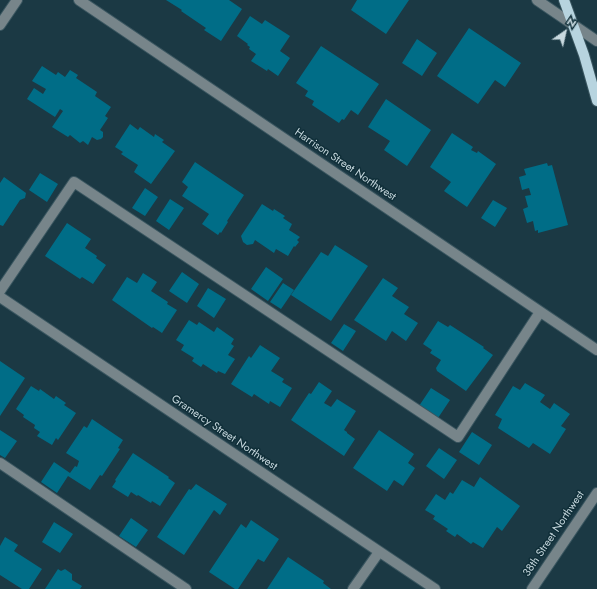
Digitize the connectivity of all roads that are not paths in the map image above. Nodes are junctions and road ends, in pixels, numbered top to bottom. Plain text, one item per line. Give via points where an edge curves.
1 (17, 0) edge
2 (79, 0) edge
3 (537, 0) edge
4 (564, 0) edge
5 (572, 23) junction
6 (0, 25) edge
7 (597, 41) edge
8 (597, 101) edge
9 (0, 291) edge
10 (0, 297) edge
11 (540, 312) junction
12 (597, 350) edge
13 (0, 463) edge
14 (597, 492) edge
15 (379, 552) junction
16 (186, 589) edge
17 (353, 589) edge
18 (435, 589) edge
19 (532, 589) edge

1 - 6 street
2 - 11 street, Harrison Street Northwest
3 - 5 street
4 - 5 main road
5 - 7 street
5 - 8 main road
9 - 11 street via 74,182 458,437
10 - 15 street, Gramercy Street Northwest
11 - 12 street, Harrison Street Northwest
13 - 16 street
14 - 19 street, 38th Street Northwest
15 - 17 street
15 - 18 street, Gramercy Street Northwest

